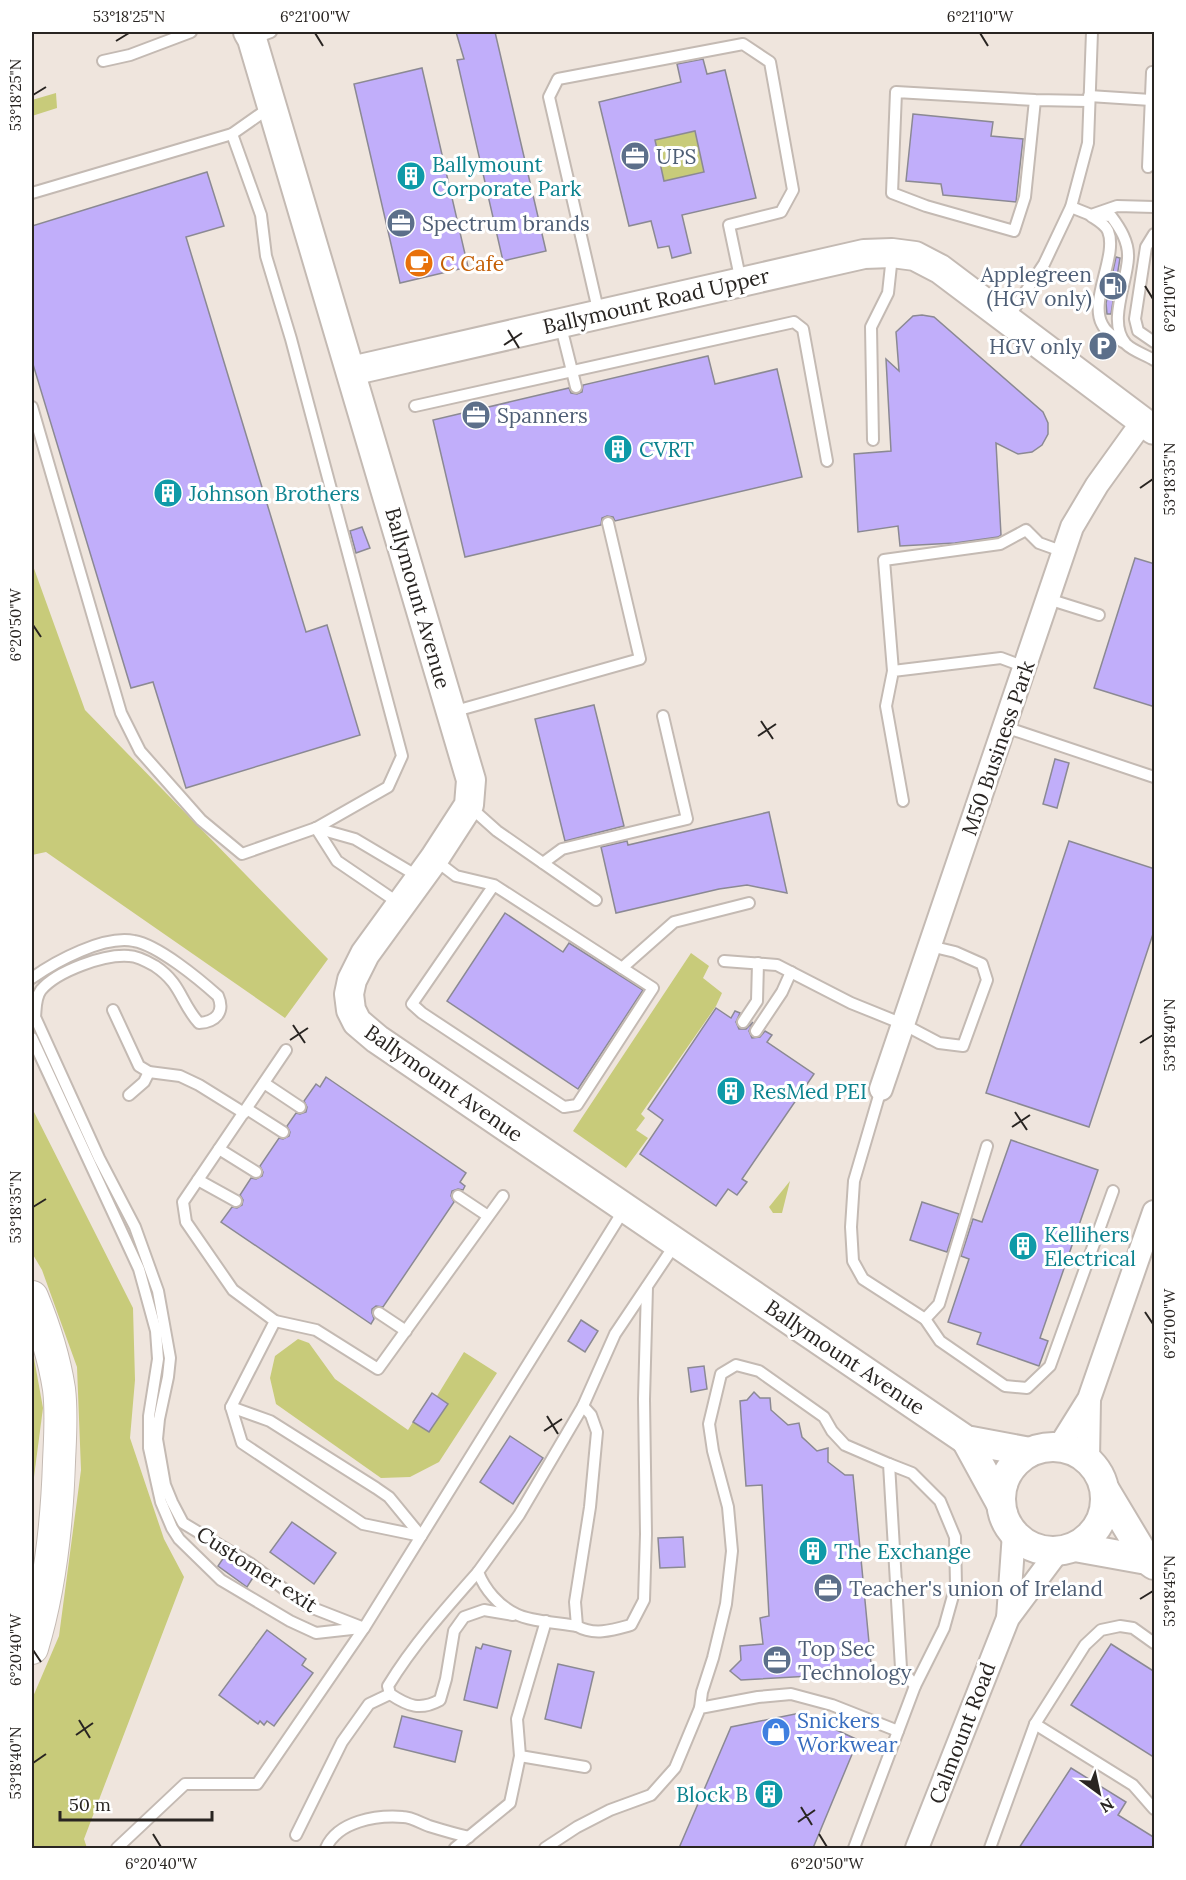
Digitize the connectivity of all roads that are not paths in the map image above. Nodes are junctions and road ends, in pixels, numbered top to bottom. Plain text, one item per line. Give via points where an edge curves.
1 (191, 32) edge
2 (1092, 32) edge
3 (257, 34) edge
4 (103, 61) dead end
5 (1155, 72) edge
6 (1089, 98) junction
7 (1035, 100) junction
8 (1151, 100) junction
9 (272, 106) junction
10 (232, 134) junction
11 (1148, 167) dead end
12 (32, 193) edge
13 (1071, 207) junction
14 (1155, 207) edge
15 (1090, 215) junction
16 (1155, 234) edge
17 (892, 253) junction
18 (742, 282) junction
19 (599, 314) junction
20 (1008, 318) junction
21 (560, 323) junction
22 (1155, 342) edge
23 (1128, 346) junction
24 (1155, 360) edge
25 (351, 371) junction
26 (572, 371) junction
27 (576, 387) dead end
28 (415, 406) dead end
29 (32, 407) edge
30 (1149, 425) edge
31 (873, 440) dead end
32 (827, 461) dead end
33 (608, 523) dead end
34 (1064, 552) junction
35 (1048, 599) junction
36 (1099, 615) dead end
37 (1025, 667) junction
38 (893, 671) junction
39 (452, 712) junction
40 (663, 716) dead end
41 (1005, 727) junction
42 (1155, 777) edge
43 (903, 801) dead end
44 (469, 806) junction
45 (316, 828) junction
46 (543, 863) junction
47 (427, 868) junction
48 (494, 885) junction
49 (596, 900) dead end
50 (749, 903) dead end
51 (400, 904) junction
52 (930, 946) junction
53 (724, 961) dead end
54 (758, 963) junction
55 (622, 968) junction
56 (791, 972) junction
57 (32, 978) edge
58 (113, 1010) dead end
59 (743, 1022) dead end
60 (903, 1024) junction
61 (756, 1031) dead end
62 (32, 1038) edge
63 (286, 1050) dead end
64 (149, 1072) junction
65 (264, 1083) junction
66 (881, 1089) joint
67 (129, 1095) dead end
68 (300, 1107) dead end
69 (245, 1111) junction
70 (283, 1132) dead end
71 (987, 1146) dead end
72 (219, 1149) junction
73 (256, 1172) dead end
74 (198, 1180) junction
75 (1113, 1191) dead end
76 (458, 1196) dead end
77 (503, 1196) dead end
78 (236, 1201) dead end
79 (625, 1208) junction
80 (1155, 1212) edge
81 (488, 1216) junction
82 (676, 1243) junction
83 (647, 1287) junction
84 (32, 1297) edge
85 (379, 1313) dead end
86 (925, 1319) junction
87 (275, 1321) junction
88 (406, 1331) junction
89 (1089, 1399) junction
90 (583, 1406) junction
91 (231, 1407) junction
92 (966, 1440) junction
93 (1059, 1447) junction
94 (1030, 1452) junction
95 (1088, 1460) junction
96 (889, 1464) junction
97 (1105, 1490) junction
98 (1001, 1504) junction
99 (1014, 1533) junction
100 (421, 1536) junction
101 (1067, 1549) junction
102 (1151, 1562) edge
103 (478, 1572) junction
104 (516, 1615) junction
105 (1008, 1618) junction
106 (546, 1621) junction
107 (577, 1626) junction
108 (364, 1628) junction
109 (1155, 1642) edge
110 (32, 1648) edge
111 (915, 1686) junction
112 (390, 1694) junction
113 (700, 1708) junction
114 (1035, 1724) junction
115 (898, 1731) junction
116 (520, 1756) junction
117 (585, 1767) dead end
118 (1155, 1809) edge
119 (296, 1835) dead end
120 (469, 1837) junction
121 (117, 1848) edge
122 (326, 1848) edge
123 (455, 1848) edge
124 (545, 1848) edge
125 (854, 1848) edge
126 (917, 1848) edge
127 (990, 1848) edge

1 - 4 lane
2 - 6 lane
3 - 9 street
5 - 8 lane
6 - 7 lane
6 - 8 lane
6 - 13 lane via 1088,143
7 - 7 lane via 1025,197 1014,231 892,193 896,92
8 - 11 lane
9 - 10 lane
9 - 25 street
10 - 12 lane
10 - 45 lane via 261,215 266,256 402,756 388,787
13 - 15 lane
13 - 20 lane via 1044,264
14 - 15 lane via 1118,206
15 - 23 lane via 1109,233 1098,311 1101,323
15 - 23 lane via 1111,216 1122,232 1128,256 1118,319 1119,334
16 - 22 lane via 1146,247 1135,319 1138,331
17 - 18 street, Ballymount Road Upper via 864,254
17 - 20 street, Ballymount Road Upper via 915,256 940,269
17 - 31 lane via 888,293 871,327
18 - 19 street, Ballymount Road Upper
18 - 19 lane via 729,225 781,212 793,190 770,62 743,44 558,79 549,97
19 - 21 street, Ballymount Road Upper
20 - 30 street, Ballymount Road Upper
21 - 25 street, Ballymount Road Upper
21 - 26 lane
23 - 24 lane
25 - 39 street, Ballymount Avenue
26 - 27 lane
26 - 28 lane
26 - 32 lane via 794,322 803,329
29 - 45 lane via 121,713 140,751 201,820 242,854
30 - 34 street, M50 Business Park via 1096,485 1072,527
33 - 39 lane via 640,658
34 - 35 street, M50 Business Park
34 - 38 lane via 1039,543 1026,530 1000,544 884,560
35 - 36 lane
35 - 37 street, M50 Business Park
37 - 38 lane via 1000,658
37 - 41 street, M50 Business Park
38 - 43 lane via 886,706
39 - 44 street, Ballymount Avenue via 471,780
40 - 46 lane via 687,819 562,849
41 - 42 lane
41 - 52 street, M50 Business Park
44 - 46 lane
44 - 47 street, Ballymount Avenue
45 - 47 lane
45 - 51 lane via 337,861
46 - 49 lane
47 - 48 lane
47 - 51 street, Ballymount Avenue
48 - 55 lane
48 - 55 lane via 412,1004 564,1107 577,1105 653,988
50 - 55 lane via 674,922
51 - 79 street, Ballymount Avenue via 352,980 351,1010 357,1022
52 - 60 street, M50 Business Park
52 - 60 lane via 982,964 987,980 963,1046 939,1043
53 - 54 lane
54 - 56 lane via 777,965
54 - 59 lane via 757,1001
56 - 60 lane
56 - 61 lane
57 - 108 lane, Customer exit via 70,955 117,940 133,940 149,945 218,996 221,1011 207,1023 199,1023 174,981 153,964 130,956 101,958 64,973 40,991 35,1017 135,1227 158,1291 170,1358 157,1439 165,1485 183,1523 251,1564 305,1605
58 - 64 lane via 139,1066
60 - 66 street, M50 Business Park
62 - 108 lane via 139,1269 148,1299 158,1359 149,1416 149,1448 161,1502 172,1528 221,1580 290,1621 316,1633
63 - 65 lane
64 - 67 lane
64 - 69 lane via 180,1076
65 - 68 lane
65 - 69 lane
66 - 86 lane via 854,1181 853,1260 863,1279
69 - 70 lane
69 - 72 lane
71 - 86 lane via 939,1304
72 - 73 lane
72 - 74 lane
74 - 78 lane
74 - 87 lane via 183,1202 186,1222 233,1290
75 - 86 lane via 1050,1366 1027,1388 1005,1386 940,1341
76 - 81 lane
77 - 81 lane
79 - 82 street, Ballymount Avenue
79 - 100 lane
80 - 89 street
81 - 88 lane
82 - 83 lane
82 - 92 street, Ballymount Avenue
83 - 90 lane via 615,1334
83 - 107 lane via 645,1600 631,1625 586,1631
84 - 110 main road via 52,1355 61,1427 49,1574
85 - 88 lane
87 - 88 lane via 316,1330 378,1369
87 - 91 lane
89 - 93 street
89 - 95 street
90 - 103 lane via 519,1515
90 - 107 lane via 597,1432 575,1602
91 - 100 lane via 270,1421 376,1488 389,1497
91 - 100 lane via 242,1443 363,1524
92 - 94 street, Ballymount Avenue
92 - 98 street, Ballymount Avenue
93 - 94 street
93 - 95 street
94 - 98 street via 1007,1474
95 - 97 street via 1099,1473
96 - 111 lane via 902,1668
96 - 111 lane via 912,1473 940,1501 954,1537 956,1585 944,1628
96 - 113 lane via 844,1445 824,1418 759,1371 736,1365 721,1374 709,1425 728,1506 732,1551 726,1604
97 - 101 street via 1100,1523 1089,1537
97 - 102 street
98 - 99 street
99 - 101 street via 1026,1544 1042,1550
99 - 105 street, Calmount Road
100 - 108 lane
101 - 102 street
101 - 105 street, Calmount Road
103 - 104 lane via 490,1593
103 - 112 lane via 398,1670 388,1686
104 - 106 lane
104 - 112 lane via 484,1610 464,1617 454,1631 440,1700 428,1707 406,1705
105 - 126 street, Calmount Road
106 - 107 lane
106 - 116 lane via 517,1719
108 - 121 lane via 257,1784 185,1784
109 - 114 lane via 1133,1628 1101,1630 1085,1645
111 - 115 lane
112 - 119 lane via 369,1704 342,1742
113 - 115 lane via 791,1694 832,1705
113 - 124 lane via 675,1768 651,1795 610,1810
114 - 118 lane via 1133,1785
114 - 127 lane
115 - 125 lane
116 - 117 lane
116 - 120 lane via 510,1803
120 - 122 lane via 404,1817 368,1818 344,1828
120 - 123 lane

